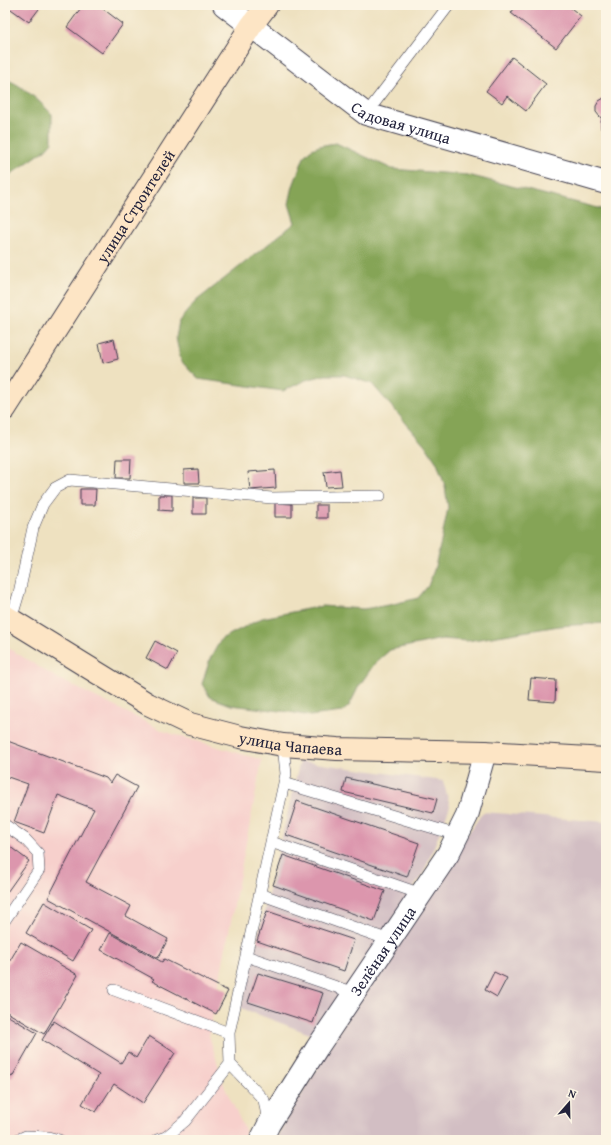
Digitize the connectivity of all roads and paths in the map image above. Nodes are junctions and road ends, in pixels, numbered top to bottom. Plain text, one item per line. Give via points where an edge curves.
1 (224, 5) edge
2 (267, 5) edge
3 (449, 5) edge
4 (251, 26) junction
5 (366, 114) junction
6 (606, 183) edge
7 (5, 409) edge
8 (380, 496) dead end
9 (8, 618) edge
10 (283, 745) junction
11 (485, 752) junction
12 (606, 759) edge
13 (284, 784) junction
14 (5, 825) edge
15 (457, 836) junction
16 (271, 842) junction
17 (260, 894) junction
18 (421, 894) junction
19 (5, 920) edge
20 (389, 940) junction
21 (246, 956) junction
22 (114, 990) dead end
23 (354, 993) junction
24 (229, 1033) junction
25 (230, 1064) junction
26 (265, 1132) edge
27 (17, 1140) edge
28 (59, 1140) edge
29 (157, 1140) edge

1 - 4 street, Садовая улица
2 - 4 street, улица Строителей
3 - 5 lane
4 - 5 street, Садовая улица
4 - 7 street, улица Строителей
5 - 6 street, Садовая улица
8 - 9 lane via 272,498 70,480 55,488 43,504 33,528 19,593
9 - 10 street, улица Чапаева via 148,704 190,724
10 - 11 street, улица Чапаева via 337,749
10 - 13 lane via 286,774
11 - 12 street, улица Чапаева
11 - 15 street, Зелёная улица via 467,816
13 - 15 lane
13 - 16 lane
14 - 19 lane via 26,839 38,854 39,870
15 - 18 street, Зелёная улица
16 - 17 lane
16 - 18 lane
17 - 20 lane
17 - 21 lane
18 - 20 street, Зелёная улица
20 - 23 street, Зелёная улица
21 - 23 lane
21 - 24 lane
22 - 24 lane
23 - 26 street, Зелёная улица
24 - 25 lane
25 - 26 lane via 264,1100
25 - 29 lane via 185,1121 166,1137
27 - 28 lane via 26,1136

